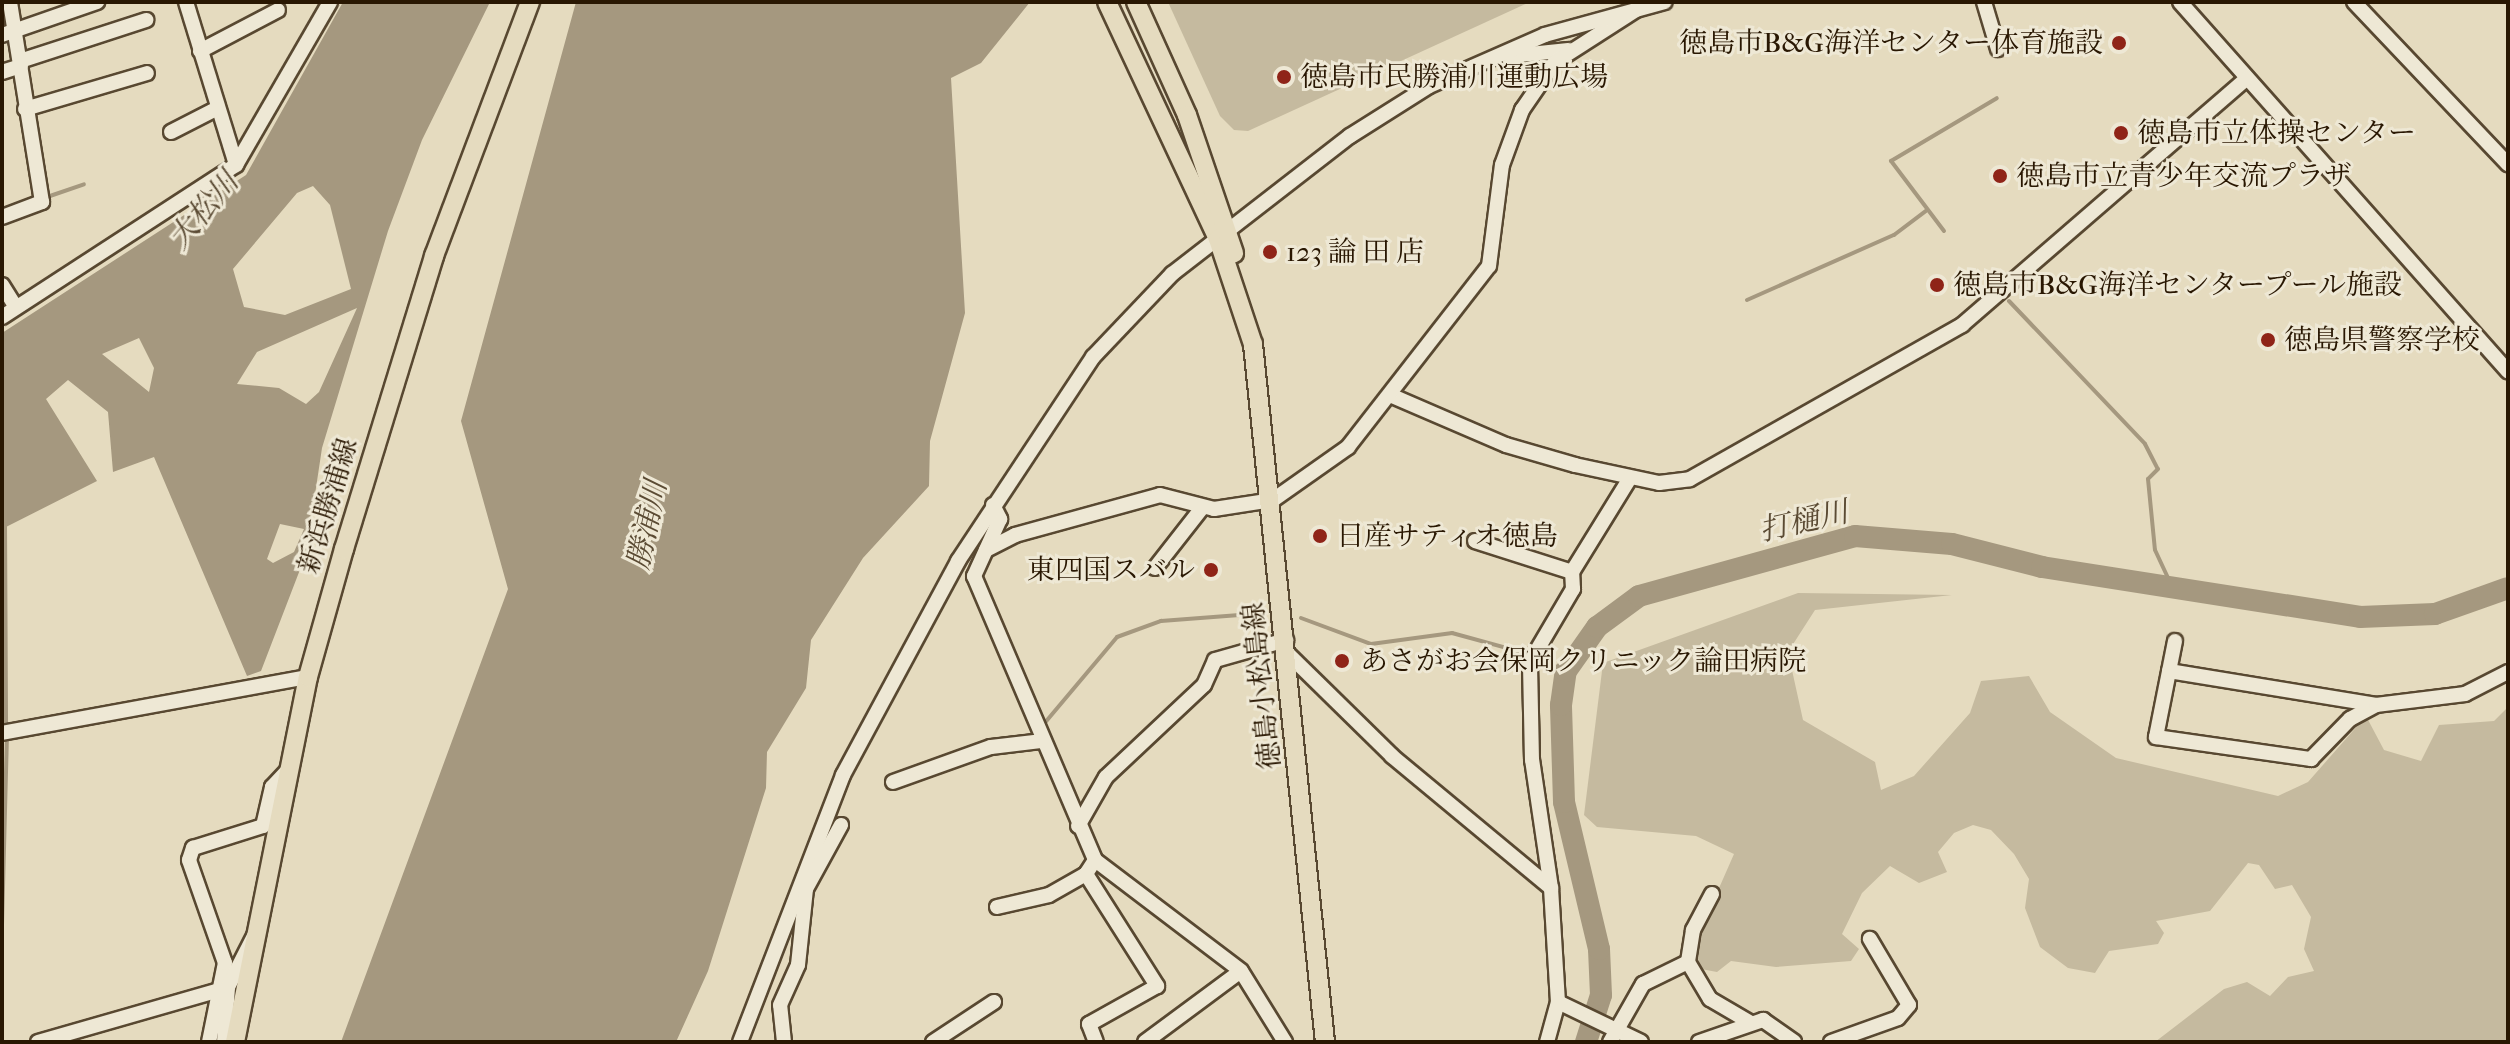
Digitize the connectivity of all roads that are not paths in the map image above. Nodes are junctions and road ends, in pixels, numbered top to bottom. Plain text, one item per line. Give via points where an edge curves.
1 (10, 2) edge
2 (97, 2) edge
3 (186, 2) edge
4 (330, 2) edge
5 (530, 2) edge
6 (1107, 2) edge
7 (1136, 2) edge
8 (1665, 2) edge
9 (1984, 2) edge
10 (2180, 2) edge
11 (2354, 2) edge
12 (278, 10) dead end
13 (1636, 10) junction
14 (146, 20) dead end
15 (17, 29) junction
16 (2, 35) edge
17 (1998, 49) dead end
18 (1569, 50) junction
19 (200, 51) junction
20 (1495, 56) junction
21 (20, 63) junction
22 (2, 72) edge
23 (148, 73) dead end
24 (2246, 79) junction
25 (25, 109) junction
26 (216, 109) junction
27 (171, 132) dead end
28 (2508, 164) edge
29 (236, 165) junction
30 (1212, 208) junction
31 (2, 217) edge
32 (1223, 236) junction
33 (2, 285) edge
34 (16, 307) junction
35 (2, 317) edge
36 (2508, 371) edge
37 (1390, 395) junction
38 (1630, 478) junction
39 (1273, 500) junction
40 (993, 505) junction
41 (1202, 508) junction
42 (1475, 541) dead end
43 (986, 550) junction
44 (976, 564) junction
45 (1155, 568) dead end
46 (1572, 572) junction
47 (949, 581) junction
48 (2175, 641) dead end
49 (1287, 646) junction
50 (2169, 671) junction
51 (2508, 672) edge
52 (308, 677) junction
53 (2376, 705) junction
54 (2, 733) edge
55 (1041, 741) junction
56 (287, 771) junction
57 (893, 782) dead end
58 (841, 825) dead end
59 (1078, 826) junction
60 (1095, 860) junction
61 (1086, 874) junction
62 (801, 887) junction
63 (1551, 888) junction
64 (1712, 894) dead end
65 (997, 907) dead end
66 (256, 932) junction
67 (1870, 939) dead end
68 (1688, 962) junction
69 (1241, 971) junction
70 (224, 988) junction
71 (994, 1002) dead end
72 (1561, 1004) junction
73 (1751, 1023) junction
74 (1612, 1036) edge
75 (38, 1042) edge
76 (209, 1042) edge
77 (224, 1042) edge
78 (235, 1042) edge
79 (740, 1042) edge
80 (784, 1042) edge
81 (933, 1042) edge
82 (1096, 1042) edge
83 (1145, 1042) edge
84 (1285, 1042) edge
85 (1325, 1042) edge
86 (1547, 1042) edge
87 (1641, 1042) edge
88 (1699, 1042) edge
89 (1794, 1042) edge
90 (1831, 1042) edge

1 - 15 street
2 - 15 street
3 - 19 street
4 - 29 street
5 - 52 main road, 新浜勝浦線 via 434,256
6 - 30 main road, 徳島小松島線
7 - 30 main road, 徳島小松島線
8 - 13 street
9 - 17 street
10 - 24 street
11 - 28 street
12 - 19 street
13 - 18 street
13 - 20 street
14 - 21 street
15 - 16 street
15 - 21 street
18 - 20 street
18 - 37 street via 1513,128 1489,266
19 - 26 street
20 - 32 street via 1359,130
21 - 22 street
21 - 25 street
23 - 25 street
24 - 36 street
24 - 38 street via 1962,325 1690,479
25 - 31 street via 42,202
26 - 27 street
26 - 29 street
29 - 34 street
30 - 32 main road, 徳島小松島線
32 - 39 main road, 徳島小松島線 via 1248,326
32 - 40 street via 1163,282 1093,357
33 - 34 street
34 - 35 street
37 - 38 street via 1506,445
37 - 39 street via 1348,447
38 - 46 street
39 - 41 street
39 - 49 main road, 徳島小松島線
40 - 43 street via 1000,519
40 - 47 street
41 - 43 street via 1171,496 1137,499
41 - 45 street
42 - 46 street
43 - 44 street
44 - 47 street
44 - 55 street via 977,588
46 - 63 street via 1573,589 1530,662 1532,760
47 - 62 street via 843,775
48 - 50 street
49 - 59 street via 1215,660 1204,685 1106,777
49 - 63 street via 1392,756
49 - 85 main road, 徳島小松島線
50 - 53 street
50 - 53 street via 2156,737 2311,759 2350,719
51 - 53 street via 2465,694
52 - 54 street
52 - 56 main road, 新浜勝浦線
55 - 57 street via 991,747
55 - 59 street
56 - 66 main road, 新浜勝浦線
56 - 70 street via 272,787 263,826 193,848 189,860 225,963
58 - 62 street
59 - 60 street
60 - 61 street
60 - 69 street
61 - 65 street via 1049,895
61 - 82 street via 1157,986 1089,1024
62 - 79 street
62 - 80 street via 798,965 780,1005
63 - 72 street
64 - 68 street via 1693,930
66 - 70 street
66 - 78 main road, 新浜勝浦線
67 - 90 street via 1909,1005 1898,1018
68 - 73 street via 1710,999
68 - 74 street via 1643,984
69 - 83 street
69 - 84 street
70 - 75 street
70 - 76 street
70 - 77 street
71 - 81 street
72 - 74 street
72 - 86 street
73 - 88 street
73 - 89 street via 1770,1022
74 - 87 street

